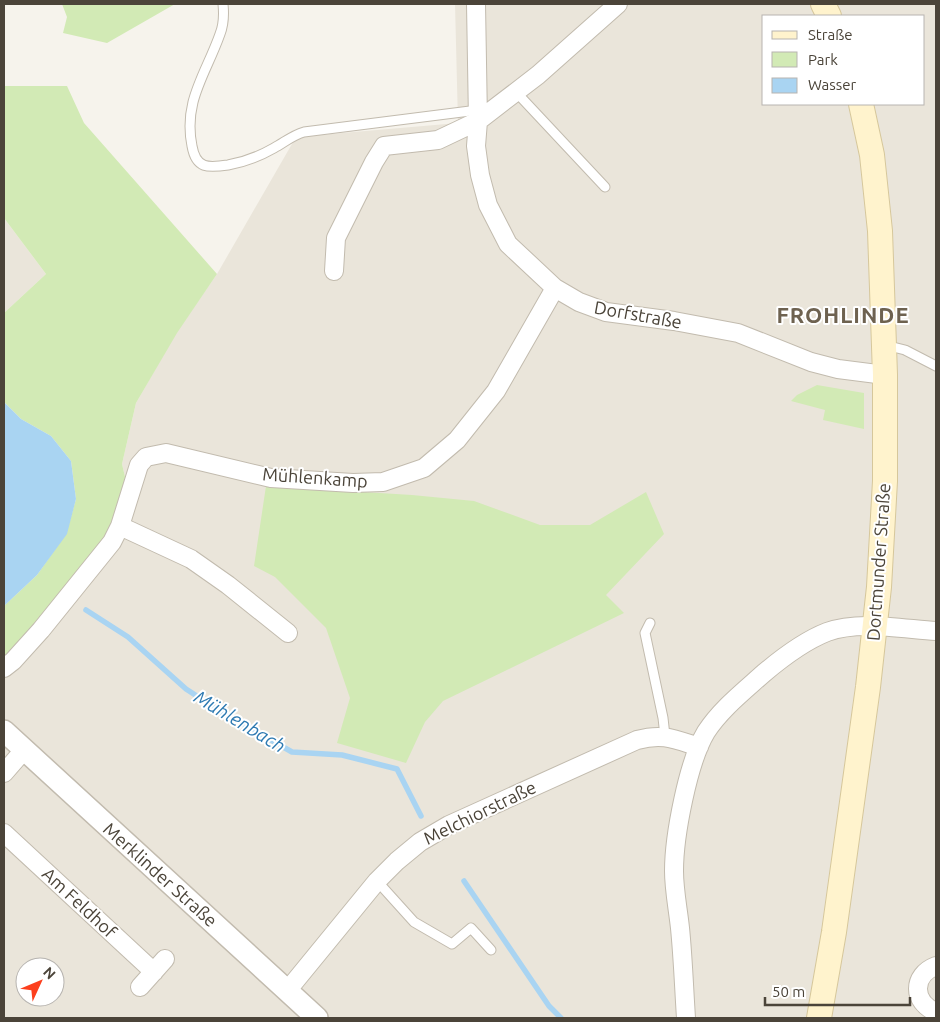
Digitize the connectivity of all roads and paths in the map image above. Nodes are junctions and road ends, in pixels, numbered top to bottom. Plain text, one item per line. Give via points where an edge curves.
1 (223, 4) edge
2 (476, 4) edge
3 (618, 4) edge
4 (516, 92) junction
5 (862, 105) edge
6 (478, 116) junction
7 (605, 187) dead end
8 (334, 271) dead end
9 (555, 288) junction
10 (884, 345) junction
11 (936, 366) edge
12 (885, 375) junction
13 (120, 526) junction
14 (650, 623) dead end
15 (875, 627) junction
16 (936, 631) edge
17 (288, 633) dead end
18 (4, 668) edge
19 (4, 731) edge
20 (665, 736) junction
21 (699, 747) junction
22 (24, 750) junction
23 (4, 773) edge
24 (4, 833) edge
25 (377, 882) junction
26 (491, 950) dead end
27 (936, 966) edge
28 (140, 987) dead end
29 (287, 991) junction
30 (936, 1012) edge
31 (317, 1018) edge
32 (686, 1018) edge
33 (819, 1018) edge

1 - 6 lane via 221,32 191,106 190,138 194,157 201,165 209,167 245,162 304,132
2 - 6 street, Dorfstraße
3 - 4 street
4 - 6 street
4 - 7 lane
5 - 10 main road, Dortmunder Straße via 872,154 880,231
6 - 8 street via 438,140 384,146 336,238
6 - 9 street, Dorfstraße via 476,146 488,206 508,244
9 - 12 street, Dorfstraße via 606,312 738,333 820,364
9 - 13 street, Mühlenkamp via 496,391 457,440 424,468 383,482 353,483 271,478 166,454 146,457 139,465
10 - 11 lane via 905,350
10 - 12 main road, Dortmunder Straße
12 - 15 main road, Dortmunder Straße via 885,481
13 - 17 street via 191,559
13 - 18 street, Mühlenkamp via 112,542 42,630
14 - 20 lane via 645,633
15 - 16 street
15 - 21 street via 850,627 828,632 800,646 723,711
15 - 33 main road, Dortmunder Straße via 834,932
19 - 22 street, Merklinder Straße
20 - 21 street, Melchiorstraße
20 - 25 street, Melchiorstraße via 637,740 449,825 420,842
21 - 32 street via 685,793 674,872
22 - 23 street
22 - 29 street, Merklinder Straße
24 - 28 street, Am Feldhof via 159,965
25 - 26 lane via 414,922 452,944 471,928
25 - 29 street, Melchiorstraße
27 - 30 street via 919,980 917,991 923,1002
29 - 31 street, Merklinder Straße

